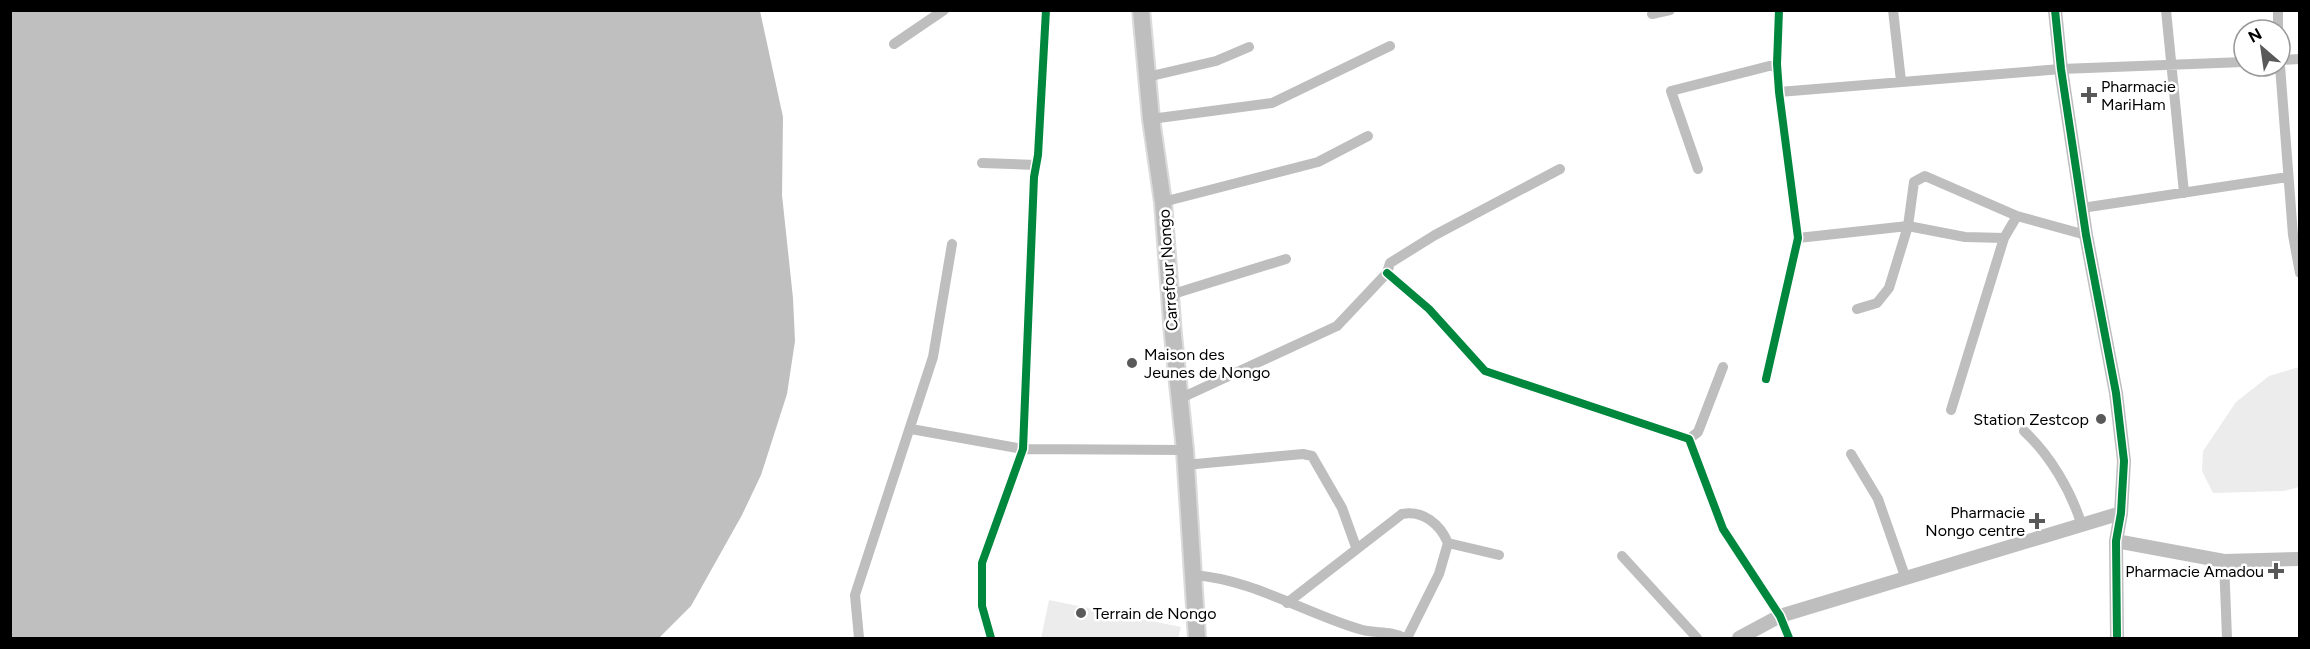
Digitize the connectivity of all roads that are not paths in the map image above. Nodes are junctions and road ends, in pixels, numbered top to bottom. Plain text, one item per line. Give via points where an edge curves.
1 (944, 10) edge
2 (1046, 10) edge
3 (1141, 10) edge
4 (1670, 10) edge
5 (1779, 10) edge
6 (1893, 10) edge
7 (2055, 10) edge
8 (2166, 10) edge
9 (1652, 14) dead end
10 (894, 45) dead end
11 (1390, 46) dead end
12 (1249, 47) dead end
13 (2232, 62) edge
14 (1777, 64) junction
15 (2170, 65) junction
16 (2061, 69) junction
17 (1147, 76) junction
18 (2281, 78) edge
19 (1901, 81) junction
20 (1779, 92) junction
21 (1151, 119) junction
22 (1368, 136) dead end
23 (982, 163) dead end
24 (1036, 165) junction
25 (1560, 169) dead end
26 (1698, 169) dead end
27 (2288, 177) junction
28 (2184, 193) junction
29 (1163, 202) junction
30 (2082, 208) junction
31 (2017, 216) junction
32 (1908, 226) junction
33 (2086, 235) junction
34 (1798, 237) junction
35 (2004, 238) junction
36 (951, 244) dead end
37 (1286, 259) dead end
38 (1387, 273) junction
39 (2300, 273) edge
40 (1170, 295) junction
41 (1857, 309) dead end
42 (1723, 367) dead end
43 (1766, 379) dead end
44 (1179, 399) junction
45 (1951, 410) dead end
46 (911, 429) junction
47 (2024, 431) dead end
48 (1689, 439) junction
49 (1023, 448) junction
50 (1851, 454) dead end
51 (1185, 458) junction
52 (2121, 513) junction
53 (2082, 523) junction
54 (2116, 541) junction
55 (1448, 543) junction
56 (1356, 548) junction
57 (1499, 555) dead end
58 (1622, 556) dead end
59 (2300, 559) edge
60 (2224, 561) junction
61 (1193, 575) junction
62 (1906, 579) junction
63 (1287, 603) junction
64 (1780, 615) junction
65 (859, 639) edge
66 (991, 639) edge
67 (1197, 639) edge
68 (1405, 639) edge
69 (1698, 639) edge
70 (1739, 639) edge
71 (1788, 639) edge
72 (2117, 639) edge
73 (2227, 639) edge

1 - 10 street
2 - 24 street
3 - 17 main road, Carrefour Nongo
4 - 9 street
5 - 14 street
6 - 19 street
7 - 16 street
8 - 15 street
11 - 21 street via 1272,103
12 - 17 street via 1216,61
13 - 15 street
14 - 20 street
14 - 26 street via 1671,92
15 - 16 street
15 - 28 street
16 - 19 street
16 - 30 street
17 - 21 main road, Carrefour Nongo
18 - 27 street
19 - 20 street
20 - 34 street
21 - 29 main road, Carrefour Nongo
22 - 29 street via 1318,162
23 - 24 street
24 - 49 street
25 - 38 street via 1435,235 1390,264
27 - 28 street
27 - 39 street via 2292,235
28 - 30 street
29 - 40 main road, Carrefour Nongo
30 - 33 street
31 - 32 street via 1925,176 1914,182
31 - 33 street
31 - 35 street
32 - 34 street
32 - 35 street via 1965,237
32 - 41 street via 1889,288 1876,303
33 - 52 street via 2120,421 2124,461
34 - 43 street
35 - 45 street
36 - 46 street via 933,357
37 - 40 street
38 - 44 street via 1337,326
38 - 48 street via 1429,309 1485,371
40 - 44 main road, Carrefour Nongo
42 - 48 street via 1698,432
44 - 51 main road, Carrefour Nongo
46 - 49 street
46 - 65 street via 855,596
47 - 53 street via 2036,442 2074,501
48 - 64 street via 1723,529
49 - 51 street
49 - 66 street via 982,563 982,606
50 - 62 street via 1878,499
51 - 56 street via 1312,456 1342,508
51 - 61 main road, Carrefour Nongo
52 - 53 street
52 - 54 street
53 - 62 street
54 - 60 street
54 - 72 street
55 - 56 street via 1430,520 1411,512 1402,514
55 - 57 street
55 - 68 street via 1439,574
56 - 63 street
58 - 69 street
59 - 60 street
60 - 73 street
61 - 63 street via 1218,576
61 - 67 main road, Carrefour Nongo
62 - 64 street
63 - 68 street via 1356,628
64 - 70 street
64 - 71 street

